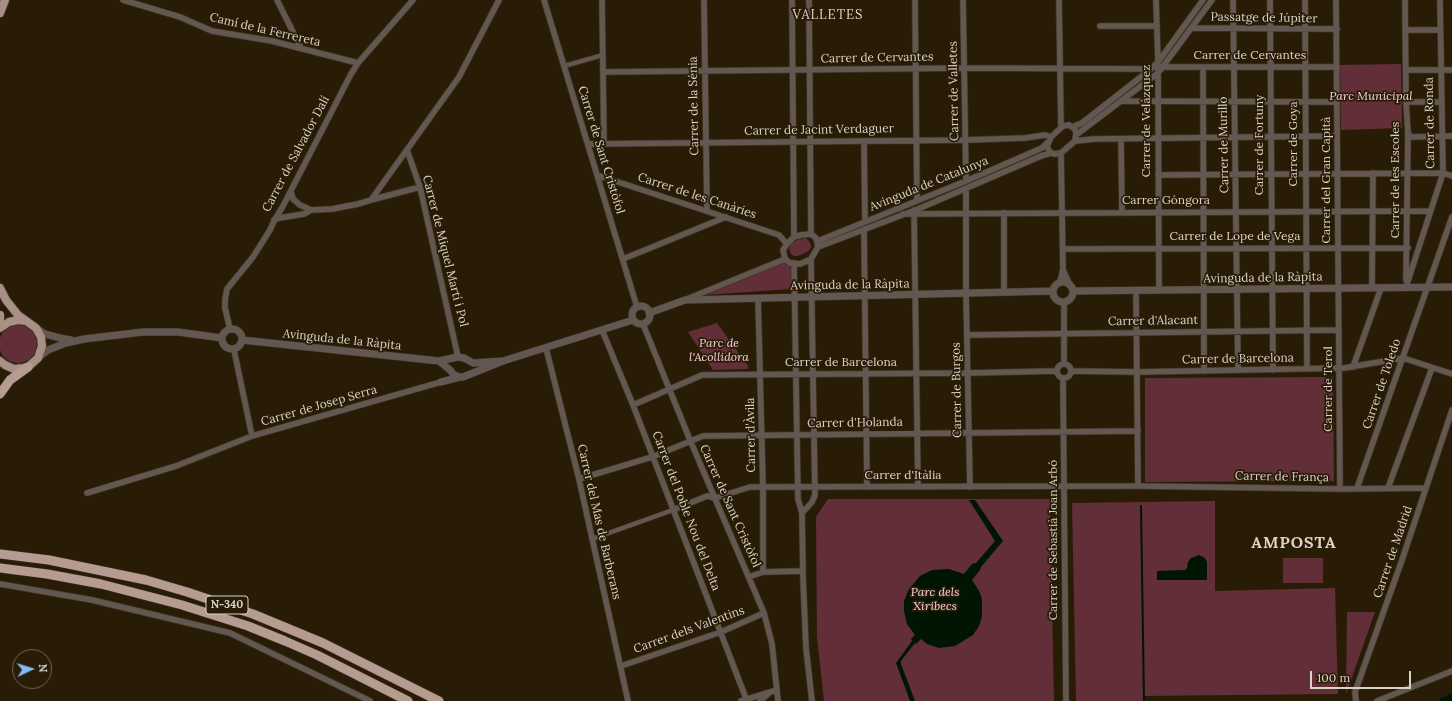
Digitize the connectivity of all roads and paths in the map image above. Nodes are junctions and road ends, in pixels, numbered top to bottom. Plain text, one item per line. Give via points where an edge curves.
1 (5, 0) edge
2 (123, 0) edge
3 (276, 0) edge
4 (413, 0) edge
5 (499, 0) edge
6 (544, 0) edge
7 (602, 0) edge
8 (704, 0) edge
9 (792, 0) edge
10 (809, 0) edge
11 (915, 0) edge
12 (963, 0) edge
13 (1059, 0) edge
14 (1156, 0) edge
15 (1203, 0) edge
16 (1212, 0) edge
17 (1233, 0) edge
18 (1270, 0) edge
19 (1305, 0) edge
20 (1336, 0) edge
21 (1406, 0) edge
22 (1440, 0) edge
23 (0, 13) edge
24 (1100, 26) dead end
25 (1157, 26) junction
26 (1192, 28) junction
27 (1233, 28) junction
28 (1270, 29) junction
29 (1305, 29) junction
30 (1337, 29) junction
31 (1406, 30) junction
32 (1440, 30) junction
33 (301, 48) junction
34 (603, 56) junction
35 (1158, 61) junction
36 (358, 63) junction
37 (564, 66) junction
38 (1163, 67) junction
39 (1204, 67) junction
40 (1234, 67) junction
41 (1270, 67) junction
42 (1305, 67) junction
43 (1337, 67) junction
44 (964, 68) junction
45 (1060, 68) junction
46 (915, 69) junction
47 (1151, 69) junction
48 (792, 70) junction
49 (810, 70) junction
50 (1406, 70) junction
51 (1441, 70) junction
52 (1452, 70) edge
53 (705, 71) junction
54 (603, 72) junction
55 (1158, 73) junction
56 (1121, 101) junction
57 (1158, 102) junction
58 (1204, 102) junction
59 (1235, 102) junction
60 (1270, 102) junction
61 (1305, 102) junction
62 (1337, 102) junction
63 (1406, 102) junction
64 (1441, 102) junction
65 (1061, 127) junction
66 (1072, 127) junction
67 (1408, 133) junction
68 (1337, 136) junction
69 (1442, 136) junction
70 (1452, 136) edge
71 (1051, 137) junction
72 (1075, 138) junction
73 (1158, 138) junction
74 (1204, 138) junction
75 (1235, 138) junction
76 (1271, 138) junction
77 (1305, 138) junction
78 (1121, 139) junction
79 (916, 140) junction
80 (966, 140) junction
81 (864, 141) junction
82 (793, 142) junction
83 (811, 142) junction
84 (706, 143) junction
85 (1047, 143) junction
86 (588, 144) junction
87 (604, 144) junction
88 (407, 150) junction
89 (1051, 153) junction
90 (1061, 153) junction
91 (1408, 173) junction
92 (1442, 173) junction
93 (1236, 174) junction
94 (1271, 174) junction
95 (1305, 174) junction
96 (1337, 174) junction
97 (1373, 174) junction
98 (597, 175) junction
99 (1158, 175) junction
100 (1204, 175) junction
101 (1452, 176) edge
102 (966, 181) junction
103 (420, 187) junction
104 (966, 189) junction
105 (291, 192) junction
106 (371, 200) junction
107 (917, 201) junction
108 (311, 210) junction
109 (707, 211) junction
110 (1306, 211) junction
111 (1337, 211) junction
112 (1373, 211) junction
113 (1408, 211) junction
114 (1430, 211) junction
115 (914, 212) junction
116 (1062, 212) junction
117 (1122, 212) junction
118 (1159, 212) junction
119 (1204, 212) junction
120 (1237, 212) junction
121 (1271, 212) junction
122 (966, 213) junction
123 (1004, 213) junction
124 (726, 217) junction
125 (1452, 218) edge
126 (274, 220) junction
127 (865, 222) junction
128 (864, 229) junction
129 (811, 234) junction
130 (794, 237) junction
131 (818, 241) junction
132 (787, 244) junction
133 (818, 247) junction
134 (1237, 248) junction
135 (1271, 248) junction
136 (1306, 248) junction
137 (1338, 248) junction
138 (1373, 248) junction
139 (1408, 248) junction
140 (1062, 249) junction
141 (1159, 249) junction
142 (1204, 249) junction
143 (623, 259) junction
144 (785, 259) junction
145 (811, 259) junction
146 (794, 263) junction
147 (1063, 269) junction
148 (1060, 282) junction
149 (1069, 283) junction
150 (1452, 286) edge
151 (1406, 287) junction
152 (1428, 287) junction
153 (0, 288) edge
154 (1339, 288) junction
155 (1372, 288) junction
156 (1381, 288) junction
157 (1272, 289) junction
158 (1306, 289) junction
159 (1159, 290) junction
160 (1204, 290) junction
161 (1238, 290) junction
162 (1053, 291) junction
163 (1136, 291) junction
164 (1004, 292) junction
165 (1074, 292) junction
166 (966, 293) junction
167 (916, 294) junction
168 (865, 295) junction
169 (812, 296) junction
170 (794, 297) junction
171 (758, 298) junction
172 (685, 300) junction
173 (1064, 302) junction
174 (637, 307) junction
175 (649, 313) junction
176 (0, 315) edge
177 (633, 320) junction
178 (26, 321) junction
179 (0, 322) edge
180 (643, 324) junction
181 (0, 328) edge
182 (36, 328) junction
183 (230, 329) junction
184 (602, 330) junction
185 (1339, 330) junction
186 (1204, 331) junction
187 (1238, 331) junction
188 (1272, 331) junction
189 (1306, 331) junction
190 (1137, 332) junction
191 (1064, 334) junction
192 (967, 335) junction
193 (222, 338) junction
194 (84, 339) junction
195 (242, 340) junction
196 (546, 348) junction
197 (234, 352) junction
198 (38, 358) junction
199 (457, 358) junction
200 (1403, 358) junction
201 (467, 360) junction
202 (0, 361) edge
203 (439, 361) junction
204 (503, 361) junction
205 (1064, 364) junction
206 (28, 367) junction
207 (1353, 367) junction
208 (1340, 368) junction
209 (1432, 368) junction
210 (1307, 369) junction
211 (1238, 370) junction
212 (1273, 370) junction
213 (451, 371) junction
214 (1056, 371) junction
215 (1071, 371) junction
216 (1204, 371) junction
217 (1138, 372) junction
218 (968, 373) junction
219 (814, 374) junction
220 (866, 374) junction
221 (918, 374) junction
222 (1452, 374) edge
223 (760, 375) junction
224 (796, 375) junction
225 (464, 376) junction
226 (1064, 379) junction
227 (441, 382) junction
228 (669, 389) junction
229 (0, 394) edge
230 (633, 405) junction
231 (1452, 410) edge
232 (1138, 431) junction
233 (1064, 432) junction
234 (918, 433) junction
235 (969, 433) junction
236 (815, 434) junction
237 (866, 434) junction
238 (762, 435) junction
239 (797, 435) junction
240 (252, 436) junction
241 (690, 440) junction
242 (652, 457) junction
243 (579, 479) junction
244 (1138, 486) junction
245 (763, 487) junction
246 (797, 487) junction
247 (815, 487) junction
248 (867, 487) junction
249 (918, 487) junction
250 (970, 487) junction
251 (1065, 487) junction
252 (1357, 488) junction
253 (1388, 488) junction
254 (1426, 488) junction
255 (1340, 489) junction
256 (87, 493) dead end
257 (715, 498) junction
258 (673, 510) junction
259 (802, 513) junction
260 (592, 539) junction
261 (0, 548) edge
262 (0, 554) edge
263 (0, 568) edge
264 (104, 571) junction
265 (803, 571) junction
266 (763, 572) junction
267 (749, 577) junction
268 (0, 584) edge
269 (764, 613) junction
270 (721, 632) junction
271 (621, 666) junction
272 (1452, 671) edge
273 (777, 690) junction
274 (745, 700) edge
275 (370, 701) edge
276 (408, 701) edge
277 (439, 701) edge
278 (628, 701) edge
279 (760, 701) edge
280 (778, 701) edge
281 (812, 701) edge
282 (1066, 701) edge
283 (1356, 701) edge
284 (1377, 701) edge

1 - 23 main road
2 - 33 street, Camí de la Ferrereta via 180,17 212,31
3 - 33 street
4 - 36 street, Carrer de Salvador Dalí
5 - 88 street via 459,77
6 - 37 street, Carrer de Sant Cristòfol
7 - 34 street
8 - 53 street, Carrer de la Sénia
9 - 48 street
10 - 49 street
11 - 46 street
12 - 44 street, Carrer de Valletes
13 - 45 street
14 - 25 street, Carrer de Velàzquez
15 - 35 street
16 - 26 street
17 - 27 street, Carrer de Murillo
18 - 28 street, Carrer de Fortuny
19 - 29 street, Carrer de Goya
20 - 30 street, Carrer del Gran Capità
21 - 31 street, Carrer de les Escoles
22 - 32 street, Carrer de Ronda
24 - 25 street
25 - 35 street, Carrer de Velàzquez
26 - 27 street, Passatge de Júpiter
26 - 38 street
27 - 28 street, Passatge de Júpiter
27 - 40 street, Carrer de Murillo
28 - 29 street, Passatge de Júpiter
28 - 41 street, Carrer de Fortuny
29 - 30 street, Passatge de Júpiter
29 - 42 street, Carrer de Goya
30 - 43 street, Carrer del Gran Capità
31 - 32 street
31 - 50 street, Carrer de les Escoles
32 - 51 street, Carrer de Ronda
33 - 36 street, Camí de la Ferrereta
34 - 37 street
34 - 54 street
35 - 47 street
35 - 55 street, Carrer de Velàzquez
36 - 105 street, Carrer de Salvador Dalí
37 - 86 street, Carrer de Sant Cristòfol
38 - 39 street, Carrer de Cervantes
38 - 55 street
39 - 40 street, Carrer de Cervantes
39 - 58 street
40 - 41 street, Carrer de Cervantes
40 - 59 street, Carrer de Murillo
41 - 42 street, Carrer de Cervantes
41 - 60 street, Carrer de Fortuny
42 - 43 street, Carrer de Cervantes
42 - 61 street, Carrer de Goya
43 - 62 street, Carrer del Gran Capità
44 - 45 street, Carrer de Cervantes
44 - 46 street, Carrer de Cervantes
44 - 80 street, Carrer de Valletes
45 - 47 street, Carrer de Cervantes
45 - 65 street
46 - 49 street, Carrer de Cervantes
46 - 79 street
47 - 66 street via 1082,123
48 - 49 street, Carrer de Cervantes
48 - 53 street, Carrer de Cervantes
48 - 82 street
49 - 83 street
50 - 51 street
50 - 63 street, Carrer de les Escoles
51 - 52 street
51 - 64 street, Carrer de Ronda
53 - 54 street, Carrer de Cervantes
53 - 84 street, Carrer de la Sénia
54 - 87 street
55 - 56 street
55 - 57 street, Carrer de Velàzquez
56 - 57 street
56 - 72 street
57 - 58 street
57 - 73 street, Carrer de Velàzquez
58 - 59 street
58 - 74 street
59 - 60 street
59 - 75 street, Carrer de Murillo
60 - 61 street
60 - 76 street, Carrer de Fortuny
61 - 62 street
61 - 77 street, Carrer de Goya
62 - 68 street, Carrer del Gran Capità
63 - 64 street
63 - 67 street, Carrer de les Escoles
64 - 69 street, Carrer de Ronda
65 - 66 street
65 - 71 street
66 - 72 street
67 - 69 street via 1411,137
67 - 91 street, Carrer de les Escoles
68 - 77 street
68 - 96 street, Carrer del Gran Capità
69 - 70 street
69 - 92 street, Carrer de Ronda
71 - 80 street, Carrer de Jacint Verdaguer via 1045,135
71 - 85 street
72 - 78 street
72 - 90 street
73 - 74 street
73 - 78 street
73 - 99 street, Carrer de Velàzquez
74 - 75 street
74 - 100 street
75 - 76 street
75 - 93 street, Carrer de Murillo
76 - 77 street
76 - 94 street, Carrer de Fortuny
77 - 95 street, Carrer de Goya
78 - 117 street
79 - 80 street, Carrer de Jacint Verdaguer
79 - 81 street, Carrer de Jacint Verdaguer
79 - 107 street
80 - 102 street, Carrer de Valletes
81 - 83 street, Carrer de Jacint Verdaguer
81 - 127 street
82 - 83 street, Carrer de Jacint Verdaguer
82 - 84 street, Carrer de Jacint Verdaguer
82 - 130 street
83 - 129 street
84 - 87 street, Carrer de Jacint Verdaguer
84 - 109 street, Carrer de la Sénia
85 - 89 street via 1047,150
85 - 102 street, Avinguda de Catalunya via 1042,148
86 - 87 street, Carrer de Jacint Verdaguer
86 - 98 street, Carrer de Sant Cristòfol
88 - 103 street, Carrer de Miquel Martí i Pol
88 - 106 street
89 - 90 street
89 - 104 street
90 - 116 street
91 - 92 street
91 - 97 street
91 - 113 street, Carrer de les Escoles
92 - 101 street
92 - 114 street, Carrer de Ronda
93 - 94 street
93 - 100 street
93 - 120 street, Carrer de Murillo
94 - 95 street
94 - 121 street, Carrer de Fortuny
95 - 96 street
95 - 110 street, Carrer de Goya
96 - 97 street
96 - 111 street, Carrer del Gran Capità
97 - 112 street
98 - 109 street, Carrer de les Canàries
98 - 143 street, Carrer de Sant Cristòfol
99 - 100 street
99 - 118 street, Carrer de Velàzquez
100 - 119 street
102 - 107 street, Avinguda de Catalunya
103 - 106 street
103 - 199 street, Carrer de Miquel Martí i Pol
104 - 115 street
104 - 122 street
105 - 108 street via 300,205
105 - 126 street, Carrer de Salvador Dalí
106 - 108 street via 345,207
107 - 127 street, Avinguda de Catalunya
108 - 126 street via 304,214
109 - 124 street, Carrer de les Canàries
110 - 111 street, Carrer Góngora
110 - 121 street, Carrer Góngora
110 - 136 street, Carrer de Goya
111 - 112 street, Carrer Góngora
111 - 137 street, Carrer del Gran Capità
112 - 113 street, Carrer Góngora
112 - 138 street
113 - 114 street, Carrer Góngora
113 - 139 street, Carrer de les Escoles
114 - 151 street, Carrer de Ronda
115 - 122 street, Carrer Góngora
115 - 128 street, Carrer Góngora
115 - 167 street
116 - 117 street, Carrer Góngora
116 - 123 street, Carrer Góngora
116 - 140 street
117 - 118 street, Carrer Góngora
118 - 119 street, Carrer Góngora
118 - 141 street, Carrer de Velàzquez
119 - 120 street, Carrer Góngora
119 - 142 street
120 - 121 street, Carrer Góngora
120 - 134 street, Carrer de Murillo
121 - 135 street, Carrer de Fortuny
122 - 123 street, Carrer Góngora
122 - 166 street
123 - 164 street
124 - 132 street, Carrer de les Canàries via 779,234
124 - 143 street
125 - 152 street, Carrer de Toledo
126 - 183 street, Carrer de Salvador Dalí via 253,257 227,289 224,300
127 - 131 street, Avinguda de Catalunya
128 - 133 street
128 - 168 street
129 - 130 street
129 - 131 street
130 - 132 street
131 - 133 street
132 - 144 street via 784,250
133 - 145 street
134 - 135 street, Carrer de Lope de Vega
134 - 142 street, Carrer de Lope de Vega
134 - 161 street, Carrer de Murillo
135 - 136 street, Carrer de Lope de Vega
135 - 157 street, Carrer de Fortuny
136 - 137 street, Carrer de Lope de Vega
136 - 158 street, Carrer de Goya
137 - 138 street, Carrer de Lope de Vega
137 - 154 street, Carrer del Gran Capità
138 - 139 street, Carrer de Lope de Vega
138 - 155 street
139 - 151 street, Carrer de les Escoles
140 - 141 street, Carrer de Lope de Vega
140 - 147 street
141 - 142 street, Carrer de Lope de Vega
141 - 159 street, Carrer de Velàzquez
142 - 160 street
143 - 174 street, Carrer de Sant Cristòfol
144 - 146 street
144 - 172 street
145 - 146 street via 800,264
145 - 169 street
146 - 170 street
147 - 148 street
147 - 149 street
148 - 149 street
148 - 162 street via 1055,285
149 - 165 street
150 - 152 street, Avinguda de la Ràpita
151 - 152 street, Avinguda de la Ràpita
151 - 156 street, Avinguda de la Ràpita
152 - 200 street, Carrer de Toledo
153 - 178 main road via 10,306
154 - 155 street, Avinguda de la Ràpita
154 - 158 street, Avinguda de la Ràpita
154 - 185 street, Carrer de Terol
155 - 156 street, Avinguda de la Ràpita
156 - 207 street
157 - 158 street, Avinguda de la Ràpita
157 - 161 street, Avinguda de la Ràpita
157 - 188 street, Carrer de Fortuny
158 - 189 street, Carrer de Goya
159 - 160 street, Avinguda de la Ràpita
159 - 163 street, Avinguda de la Ràpita
160 - 161 street, Avinguda de la Ràpita
160 - 186 street
161 - 187 street, Carrer de Murillo
162 - 164 street, Avinguda de la Ràpita
162 - 173 street via 1057,300
163 - 165 street, Avinguda de la Ràpita
163 - 190 street
164 - 166 street, Avinguda de la Ràpita
165 - 173 street via 1072,298
166 - 167 street, Avinguda de la Ràpita
166 - 192 street, Carrer de Burgos
167 - 168 street, Avinguda de la Ràpita
167 - 221 street
168 - 169 street, Avinguda de la Ràpita
168 - 220 street
169 - 170 street, Avinguda de la Ràpita
169 - 219 street
170 - 171 street, Avinguda de la Ràpita
170 - 224 street
171 - 172 street, Avinguda de la Ràpita
171 - 223 street, Carrer d'Àvila
172 - 175 street, Avinguda de la Ràpita
173 - 191 street
174 - 175 street via 643,307
174 - 177 street via 632,313
175 - 180 street via 648,321
176 - 179 main road
177 - 180 street via 637,324
177 - 184 street
178 - 181 main road via 14,320
178 - 182 main road
180 - 228 street, Carrer de Sant Cristòfol
182 - 194 street via 45,334 60,338
182 - 198 main road via 42,342 42,351
183 - 193 street
183 - 195 street via 240,333
184 - 196 street
184 - 230 street, Carrer del Poble Nou del Delta
185 - 189 street, Carrer d'Alacant
185 - 208 street, Carrer de Terol
186 - 187 street, Carrer d'Alacant
186 - 190 street, Carrer d'Alacant
186 - 216 street
187 - 188 street, Carrer d'Alacant
187 - 211 street, Carrer de Murillo
188 - 189 street, Carrer d'Alacant
188 - 212 street, Carrer de Fortuny
189 - 210 street, Carrer de Goya
190 - 191 street, Carrer d'Alacant
190 - 217 street
191 - 192 street, Carrer d'Alacant
191 - 205 street
192 - 218 street, Carrer de Burgos
193 - 194 street via 178,332 143,332
193 - 197 street via 225,347
194 - 198 street via 56,346
195 - 197 street
195 - 203 street, Avinguda de la Ràpita
196 - 204 street
196 - 243 street, Carrer del Mas de Barberans
197 - 240 street
198 - 206 main road
199 - 201 street
199 - 203 street, Avinguda de la Ràpita
199 - 213 street via 450,364
200 - 207 street, Carrer de Barcelona
200 - 209 street
200 - 252 street, Carrer de Toledo
201 - 204 street via 473,363
201 - 225 street via 470,368
202 - 206 main road via 14,369
203 - 213 street
204 - 225 street
205 - 214 street via 1058,366
205 - 215 street via 1068,365
206 - 229 highway via 10,380
207 - 208 street, Carrer de Barcelona
208 - 210 street, Carrer de Barcelona
208 - 255 street, Carrer de Terol
209 - 222 street
209 - 253 street
210 - 212 street, Carrer de Barcelona
211 - 212 street, Carrer de Barcelona
211 - 216 street, Carrer de Barcelona
213 - 225 street via 456,376
213 - 227 street
214 - 218 street, Carrer de Barcelona
214 - 226 street via 1058,376
215 - 217 street, Carrer de Barcelona
215 - 226 street
216 - 217 street, Carrer de Barcelona
217 - 232 street
218 - 221 street, Carrer de Barcelona
218 - 235 street, Carrer de Burgos
219 - 220 street, Carrer de Barcelona
219 - 224 street, Carrer de Barcelona
219 - 236 street
220 - 221 street, Carrer de Barcelona
220 - 237 street
221 - 234 street
223 - 224 street, Carrer de Barcelona
223 - 228 street, Carrer de Barcelona via 702,375
223 - 238 street, Carrer d'Àvila
224 - 239 street
225 - 227 street
226 - 233 street, Carrer de Sebastià Joan Arbó
227 - 240 street, Carrer de Josep Serra
228 - 230 street, Carrer de Barcelona
228 - 241 street, Carrer de Sant Cristòfol
230 - 242 street, Carrer del Poble Nou del Delta
231 - 254 street, Carrer de Madrid
232 - 233 street, Carrer d'Holanda
232 - 244 street
233 - 235 street, Carrer d'Holanda
233 - 251 street, Carrer de Sebastià Joan Arbó
234 - 235 street, Carrer d'Holanda
234 - 237 street, Carrer d'Holanda
234 - 249 street
235 - 250 street, Carrer de Burgos
236 - 237 street, Carrer d'Holanda
236 - 239 street, Carrer d'Holanda
236 - 247 street
237 - 248 street
238 - 239 street, Carrer d'Holanda
238 - 241 street, Carrer d'Holanda via 702,436
238 - 245 street, Carrer d'Àvila
239 - 246 street
240 - 256 street, Carrer de Josep Serra via 176,466
241 - 242 street, Carrer d'Holanda
241 - 257 street, Carrer de Sant Cristòfol
242 - 243 street, Carrer d'Holanda
242 - 258 street, Carrer del Poble Nou del Delta
243 - 260 street, Carrer del Mas de Barberans
244 - 251 street, Carrer d'Itàlia
244 - 255 street, Carrer de França
245 - 246 street, Carrer d'Itàlia
245 - 257 street, Carrer d'Itàlia via 750,487
245 - 266 street, Carrer d'Àvila
246 - 247 street, Carrer d'Itàlia
246 - 259 street
247 - 248 street, Carrer d'Itàlia
247 - 259 street via 812,502
248 - 249 street, Carrer d'Itàlia
249 - 250 street, Carrer d'Itàlia
250 - 251 street, Carrer d'Itàlia
251 - 282 street, Carrer de Sebastià Joan Arbó
252 - 253 street, Carrer de França
252 - 255 street, Carrer de França
253 - 254 street, Carrer de França
254 - 283 street, Carrer de Madrid via 1355,692
257 - 258 street, Carrer d'Itàlia via 707,496
257 - 267 street, Carrer de Sant Cristòfol
258 - 260 street
258 - 270 street, Carrer del Poble Nou del Delta
259 - 265 street
260 - 271 street, Carrer del Mas de Barberans
261 - 264 highway
262 - 264 highway, N-340
263 - 276 highway, N-340 via 101,584 190,607 285,641
264 - 277 highway, N-340 via 146,580 253,614 323,643
265 - 266 street
265 - 281 street via 806,648
266 - 267 street
267 - 269 street, Carrer de Sant Cristòfol
268 - 275 street via 92,600 230,633
269 - 270 street, Carrer dels Valentins
269 - 273 street, Carrer de Sant Cristòfol via 772,644
270 - 271 street, Carrer dels Valentins
270 - 274 street, Carrer del Poble Nou del Delta
271 - 278 street, Carrer del Mas de Barberans
272 - 284 street
273 - 274 street
273 - 279 street
273 - 280 street, Carrer de Sant Cristòfol

